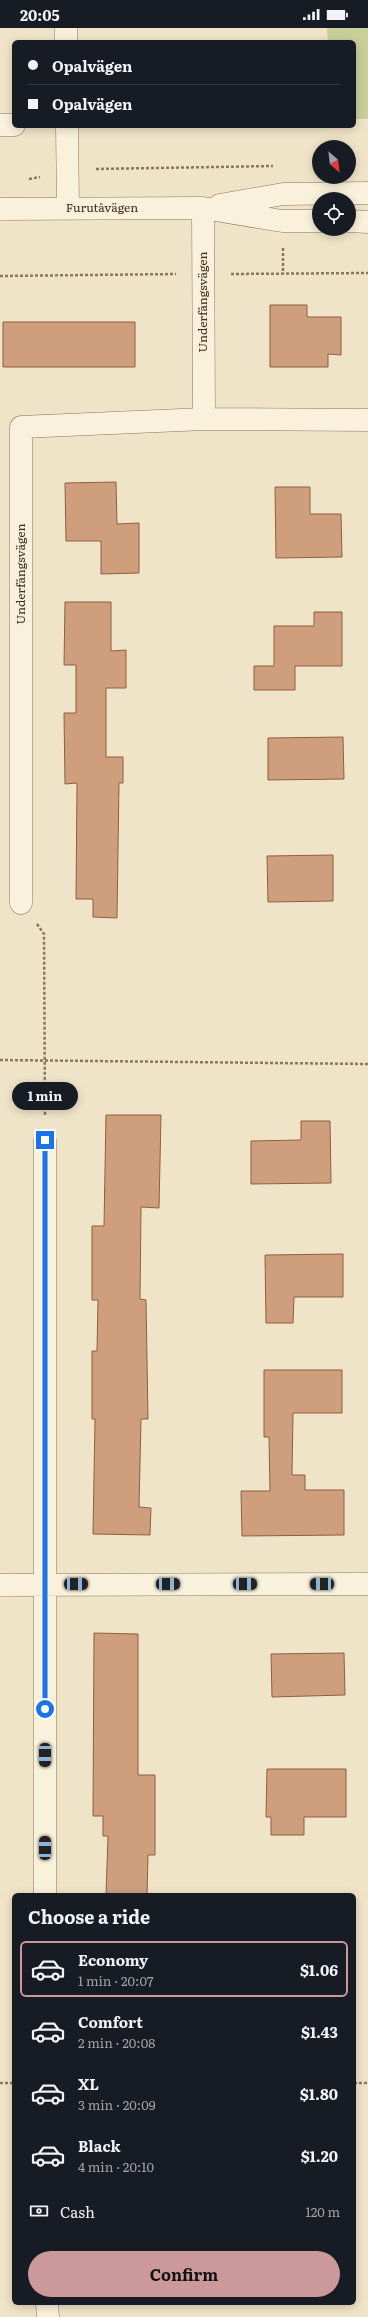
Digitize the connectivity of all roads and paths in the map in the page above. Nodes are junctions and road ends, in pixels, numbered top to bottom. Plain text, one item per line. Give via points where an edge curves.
1 (66, 28) edge
2 (66, 40) edge
3 (12, 124) edge
4 (0, 125) edge
5 (67, 128) edge
6 (275, 166) dead end
7 (67, 169) junction
8 (23, 181) dead end
9 (368, 193) edge
10 (68, 208) junction
11 (203, 208) junction
12 (0, 209) edge
13 (312, 221) edge
14 (356, 222) edge
15 (368, 222) edge
16 (204, 419) junction
17 (368, 420) edge
18 (21, 903) joint
19 (0, 1060) edge
20 (43, 1061) junction
21 (368, 1064) edge
22 (45, 1140) joint
23 (46, 1584) junction
24 (368, 1584) edge
25 (0, 1585) edge
26 (45, 1893) edge
27 (0, 2083) edge
28 (12, 2083) edge
29 (356, 2083) edge
30 (368, 2083) edge
31 (48, 2305) edge
32 (48, 2317) edge

1 - 2 street
3 - 4 street
5 - 7 street
6 - 7 path
7 - 8 path
7 - 10 street
9 - 11 street, Furutåvägen via 283,194
10 - 11 street, Furutåvägen
10 - 12 street, Furutåvägen
11 - 13 street, Furutåvägen via 282,221
11 - 16 street, Underfångsvägen
14 - 15 street
16 - 17 street, Underfångsvägen
16 - 18 street, Underfångsvägen via 21,427
18 - 20 path via 44,934
19 - 20 path
20 - 21 path
20 - 22 path
22 - 23 street
23 - 24 street
23 - 25 street
23 - 26 street
27 - 28 path
29 - 30 path
31 - 32 street

